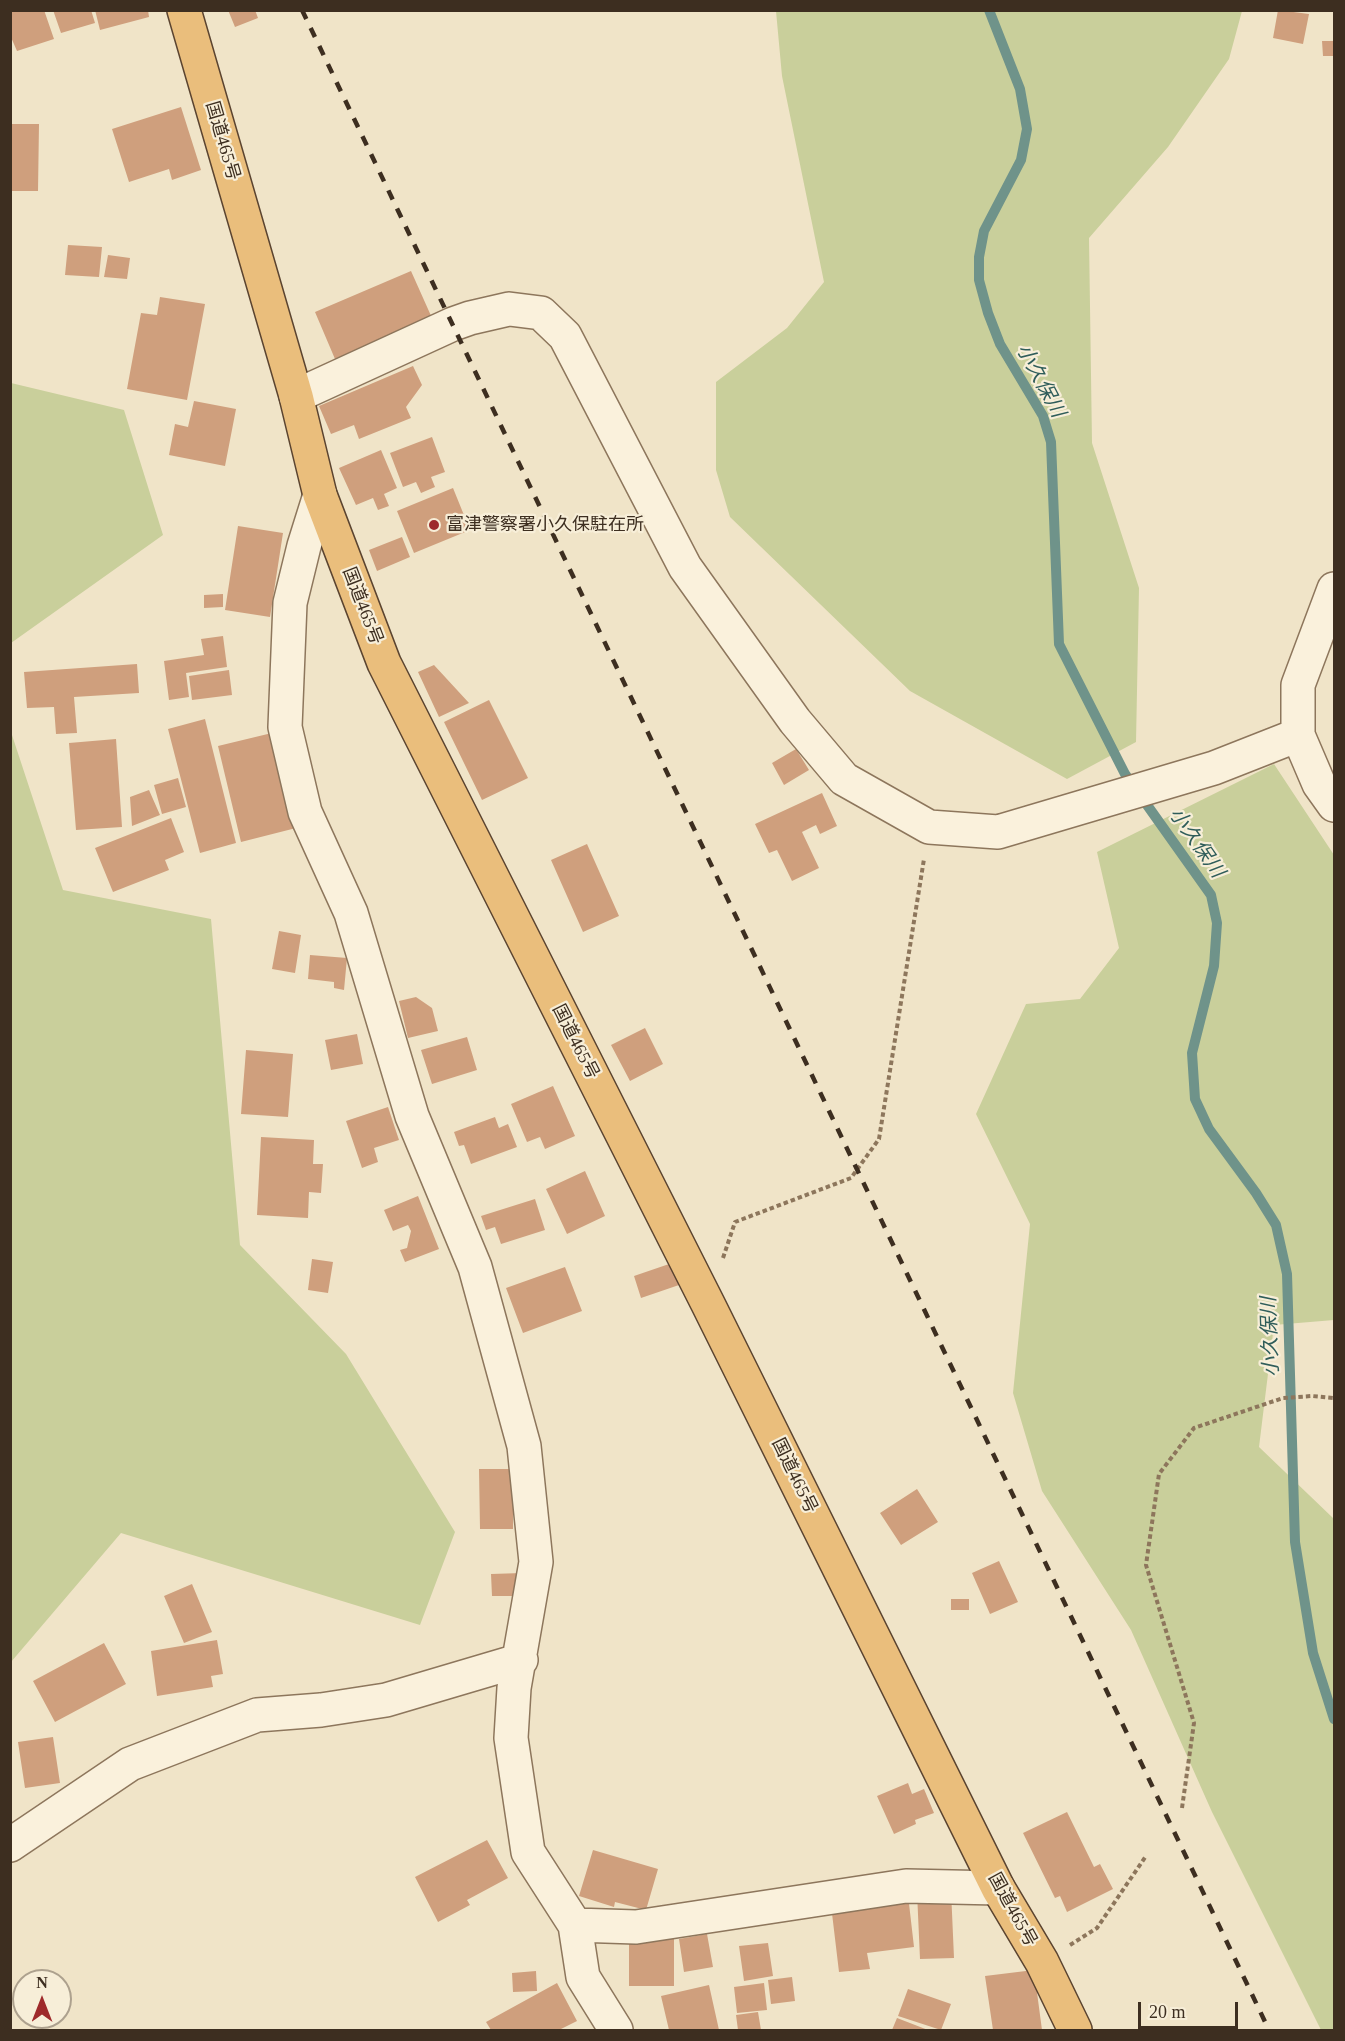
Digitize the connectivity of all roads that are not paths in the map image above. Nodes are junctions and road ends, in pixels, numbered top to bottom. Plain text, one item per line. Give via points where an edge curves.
1 (184, 10) edge
2 (296, 396) junction
3 (320, 495) junction
4 (1335, 589) edge
5 (1298, 735) junction
6 (1335, 805) edge
7 (520, 1660) junction
8 (10, 1845) edge
9 (998, 1888) junction
10 (574, 1925) junction
11 (1070, 2028) edge
12 (616, 2031) edge

1 - 2 highway, 国道465号
2 - 3 highway, 国道465号
2 - 5 street via 470,318 509,309 541,313 565,336 685,567 795,721 844,779 929,827 998,832 1214,768
3 - 7 street via 290,603 285,727 305,812 351,913 412,1116 475,1267 524,1446 536,1562
3 - 9 highway, 国道465号 via 384,663
4 - 5 street via 1298,685
5 - 6 street via 1319,784
7 - 8 street via 386,1700 257,1714 130,1764
7 - 10 street via 514,1688 512,1738 528,1852
9 - 10 street via 906,1886 636,1926
9 - 11 highway, 国道465号 via 1042,1962
10 - 12 street via 583,1977

